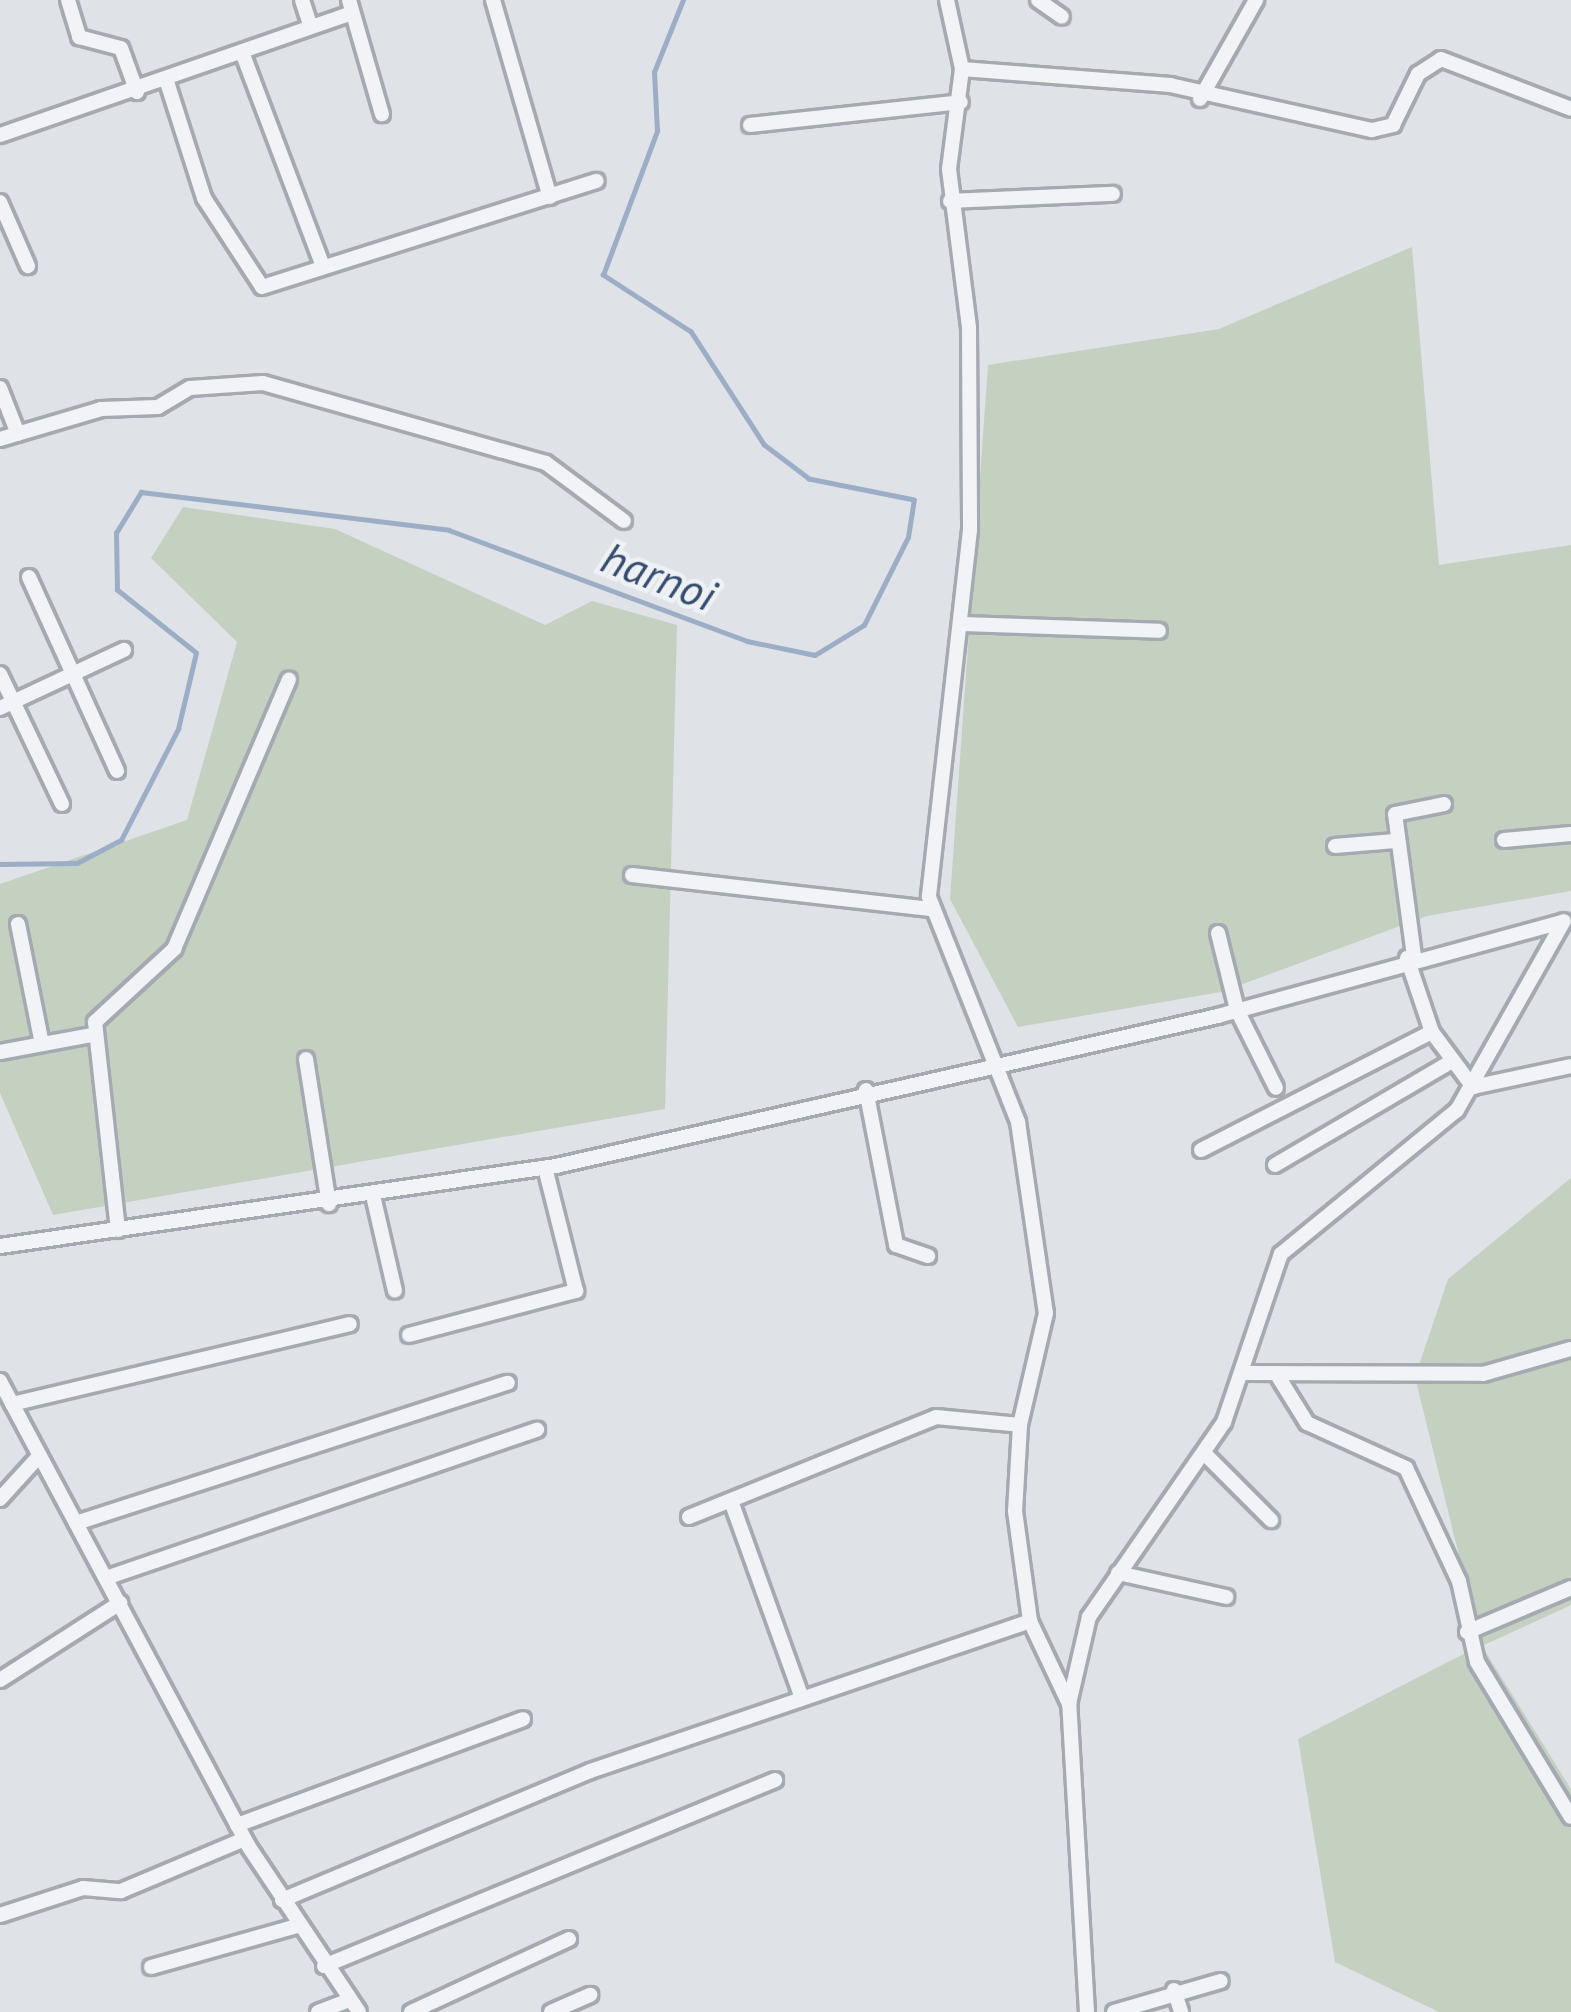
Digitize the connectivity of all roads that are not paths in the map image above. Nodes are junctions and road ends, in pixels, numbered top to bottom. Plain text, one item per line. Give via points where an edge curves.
1 (68, 0) edge
2 (302, 0) edge
3 (493, 0) edge
4 (947, 0) edge
5 (1038, 0) edge
6 (1256, 0) edge
7 (349, 7) edge
8 (1062, 17) dead end
9 (311, 26) junction
10 (242, 52) junction
11 (962, 69) junction
12 (167, 82) junction
13 (136, 92) junction
14 (1200, 100) junction
15 (961, 102) junction
16 (1571, 109) edge
17 (382, 114) dead end
18 (750, 125) dead end
19 (0, 135) edge
20 (597, 181) dead end
21 (1113, 194) dead end
22 (550, 197) junction
23 (950, 201) junction
24 (0, 202) edge
25 (28, 266) dead end
26 (323, 266) junction
27 (0, 388) edge
28 (18, 434) junction
29 (0, 440) edge
30 (623, 521) dead end
31 (28, 577) dead end
32 (963, 624) junction
33 (1159, 632) dead end
34 (124, 650) dead end
35 (76, 673) junction
36 (0, 674) edge
37 (289, 680) dead end
38 (7, 705) edge
39 (117, 771) dead end
40 (62, 804) dead end
41 (1444, 804) dead end
42 (1571, 834) edge
43 (1504, 840) dead end
44 (1395, 841) junction
45 (1335, 846) dead end
46 (632, 875) dead end
47 (930, 909) junction
48 (1567, 920) edge
49 (18, 924) dead end
50 (1218, 934) dead end
51 (1411, 957) junction
52 (1237, 1010) junction
53 (1432, 1032) junction
54 (92, 1035) junction
55 (42, 1044) junction
56 (0, 1052) edge
57 (305, 1058) dead end
58 (1452, 1061) junction
59 (997, 1064) junction
60 (1571, 1066) edge
61 (1473, 1087) junction
62 (1276, 1088) dead end
63 (866, 1090) junction
64 (1201, 1150) dead end
65 (1274, 1166) dead end
66 (545, 1168) junction
67 (374, 1200) junction
68 (328, 1204) junction
69 (118, 1230) junction
70 (0, 1246) edge
71 (928, 1256) dead end
72 (395, 1292) dead end
73 (350, 1324) dead end
74 (410, 1336) dead end
75 (1571, 1349) edge
76 (1245, 1373) junction
77 (1276, 1373) junction
78 (0, 1381) edge
79 (508, 1383) dead end
80 (12, 1404) junction
81 (1020, 1425) junction
82 (537, 1430) dead end
83 (1204, 1453) junction
84 (40, 1455) junction
85 (0, 1499) edge
86 (731, 1501) junction
87 (689, 1517) dead end
88 (1271, 1520) dead end
89 (76, 1523) junction
90 (1118, 1573) junction
91 (106, 1578) junction
92 (1571, 1588) edge
93 (1226, 1597) dead end
94 (120, 1603) junction
95 (1030, 1621) junction
96 (1467, 1632) junction
97 (0, 1680) edge
98 (801, 1695) junction
99 (1069, 1704) junction
100 (523, 1719) dead end
101 (775, 1780) dead end
102 (1571, 1817) edge
103 (241, 1832) junction
104 (281, 1900) junction
105 (0, 1915) edge
106 (297, 1927) junction
107 (569, 1939) dead end
108 (325, 1966) junction
109 (151, 1967) dead end
110 (1221, 1982) dead end
111 (1174, 1990) junction
112 (590, 1995) dead end
113 (354, 2006) edge
114 (318, 2012) edge
115 (410, 2012) edge
116 (550, 2012) edge
117 (1087, 2012) edge
118 (1114, 2012) edge
119 (1180, 2012) edge

1 - 13 street via 79,37 122,48
2 - 9 street
3 - 22 street
4 - 11 street
5 - 8 street
6 - 14 street
7 - 9 street
7 - 17 street
9 - 10 street
10 - 12 street
10 - 26 street
11 - 14 street via 1170,86
11 - 15 street
12 - 13 street
12 - 26 street via 204,198 256,285
13 - 19 street
14 - 16 street via 1385,129 1418,74 1441,59
15 - 18 street
15 - 23 street
20 - 22 street
21 - 23 street
22 - 26 street
23 - 32 street via 970,368
24 - 25 street
27 - 28 street
28 - 29 street
28 - 30 street via 100,409 158,407 190,388 263,383 546,463
31 - 35 street
32 - 33 street
32 - 47 street
34 - 35 street
35 - 38 street
35 - 39 street
36 - 38 street
37 - 54 street via 174,949
38 - 40 street
41 - 44 street via 1398,809
42 - 43 street
44 - 45 street
44 - 51 street
46 - 47 street
47 - 59 street
48 - 51 street
48 - 61 street
49 - 55 street
50 - 52 street
51 - 52 street
51 - 53 street
52 - 59 street
52 - 62 street
53 - 58 street
53 - 64 street
54 - 55 street
54 - 69 street
55 - 56 street
57 - 68 street
58 - 61 street
58 - 65 street
59 - 63 street
59 - 81 street via 1018,1122 1046,1313
60 - 61 street
61 - 76 street via 1406,1160 1281,1253
63 - 66 street
63 - 71 street via 896,1245
66 - 67 street
66 - 74 street via 576,1291
67 - 68 street
67 - 72 street
68 - 69 street
69 - 70 street
73 - 80 street
75 - 77 street via 1483,1374
76 - 77 street
76 - 83 street
77 - 96 street via 1307,1424 1406,1468 1459,1581
78 - 80 street
79 - 89 street
80 - 84 street
81 - 86 street via 936,1417
81 - 95 street via 1015,1510
82 - 91 street
83 - 88 street
83 - 90 street
84 - 85 street
84 - 89 street
86 - 87 street
86 - 98 street
89 - 91 street
90 - 93 street
90 - 99 street via 1081,1636
91 - 94 street
92 - 96 street
94 - 97 street
94 - 103 street
95 - 98 street
95 - 99 street
96 - 102 street
98 - 104 street
99 - 117 street
100 - 103 street
101 - 108 street
103 - 104 street
103 - 105 street via 121,1891 83,1888
104 - 106 street
106 - 108 street
106 - 109 street
107 - 115 street
108 - 113 street
110 - 111 street
111 - 118 street
111 - 119 street
112 - 116 street
113 - 114 street

